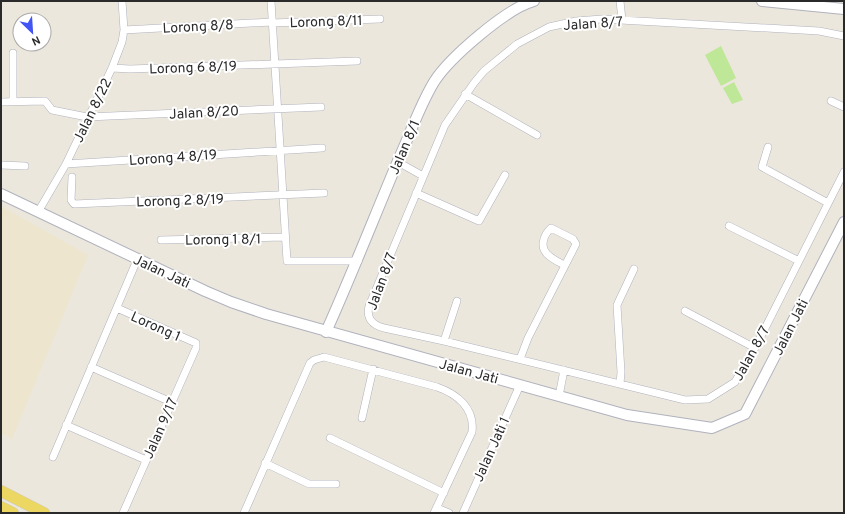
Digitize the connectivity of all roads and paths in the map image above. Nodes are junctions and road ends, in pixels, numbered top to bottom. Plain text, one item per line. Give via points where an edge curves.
1 (122, 1) edge
2 (270, 1) edge
3 (534, 1) edge
4 (620, 1) edge
5 (762, 1) edge
6 (844, 9) edge
7 (380, 19) dead end
8 (622, 20) junction
9 (272, 22) junction
10 (124, 30) junction
11 (844, 36) edge
12 (13, 53) dead end
13 (357, 61) dead end
14 (274, 64) junction
15 (112, 68) junction
16 (465, 94) junction
17 (831, 101) dead end
18 (1, 102) edge
19 (13, 102) junction
20 (321, 107) dead end
21 (844, 107) edge
22 (277, 108) junction
23 (87, 117) junction
24 (537, 135) dead end
25 (768, 147) dead end
26 (322, 148) dead end
27 (280, 150) junction
28 (398, 162) junction
29 (66, 164) junction
30 (1, 165) edge
31 (25, 166) dead end
32 (844, 172) edge
33 (506, 175) dead end
34 (423, 176) junction
35 (72, 177) dead end
36 (324, 193) dead end
37 (416, 193) junction
38 (1, 194) edge
39 (282, 196) junction
40 (828, 203) junction
41 (38, 212) junction
42 (844, 222) edge
43 (729, 226) dead end
44 (285, 237) junction
45 (161, 240) dead end
46 (137, 260) junction
47 (358, 261) junction
48 (799, 261) junction
49 (564, 265) junction
50 (634, 269) dead end
51 (457, 301) dead end
52 (116, 308) junction
53 (685, 311) dead end
54 (326, 332) junction
55 (444, 341) junction
56 (196, 343) joint
57 (755, 348) junction
58 (520, 359) junction
59 (91, 367) junction
60 (373, 369) junction
61 (564, 370) junction
62 (620, 384) junction
63 (520, 385) junction
64 (559, 396) junction
65 (171, 402) junction
66 (362, 418) dead end
67 (66, 425) junction
68 (330, 438) dead end
69 (53, 457) dead end
70 (146, 460) junction
71 (265, 463) junction
72 (336, 484) dead end
73 (1, 491) edge
74 (444, 493) junction
75 (1, 507) edge
76 (436, 510) edge
77 (13, 513) edge
78 (44, 513) edge
79 (123, 513) edge
80 (244, 513) edge
81 (449, 513) edge
82 (463, 513) edge

1 - 10 street, Jalan 8/22
2 - 9 street
3 - 28 street, Jalan 8/1 via 506,15 442,70 425,98
4 - 8 street
5 - 6 street
7 - 9 street, Lorong 8/11
8 - 11 street, Jalan 8/7 via 819,31
8 - 16 street, Jalan 8/7 via 576,21 539,31 508,50 484,71
9 - 10 street, Lorong 8/8
9 - 14 street
10 - 15 street, Jalan 8/22
12 - 19 street
13 - 14 street, Lorong 6 8/19
14 - 15 street, Lorong 6 8/19
14 - 22 street
15 - 23 street, Jalan 8/22
16 - 24 street
16 - 34 street, Jalan 8/7 via 446,125
17 - 21 street
18 - 19 street
19 - 23 street, Jalan 8/20 via 45,101 52,110
20 - 22 street, Jalan 8/20
22 - 23 street, Jalan 8/20
22 - 27 street
23 - 29 street, Jalan 8/22
25 - 40 street via 762,167
26 - 27 street, Lorong 4 8/19
27 - 29 street, Lorong 4 8/19
27 - 39 street
28 - 34 street
28 - 47 street, Jalan 8/1
29 - 41 street, Jalan 8/22
30 - 31 street
32 - 40 street, Jalan 8/7
33 - 37 street via 479,222
34 - 37 street, Jalan 8/7
35 - 39 street, Lorong 2 8/19 via 71,200 77,204
36 - 39 street, Lorong 2 8/19
37 - 55 street, Jalan 8/7 via 369,306 368,316 379,327
38 - 41 street, Jalan Jati
39 - 44 street
40 - 48 street, Jalan 8/7
41 - 46 street, Jalan Jati
42 - 64 street, Jalan Jati via 743,415 709,428 627,415
43 - 48 street
44 - 45 street, Lorong 1 8/1
44 - 47 street via 286,261
46 - 52 street
46 - 54 street, Jalan Jati via 230,302
47 - 54 street, Jalan 8/1
48 - 57 street, Jalan 8/7
49 - 49 street via 576,242 551,228 543,241 544,250 550,258
49 - 58 street
50 - 62 street via 617,306
51 - 55 street
52 - 56 street, Lorong 1
52 - 59 street
53 - 57 street
54 - 63 street, Jalan Jati
55 - 58 street, Jalan 8/7
56 - 65 street, Jalan 9/17
57 - 62 street, Jalan 8/7 via 734,384 706,399 685,400
58 - 61 street, Jalan 8/7
59 - 65 street
59 - 67 street
60 - 66 street
60 - 71 street via 324,357 310,363
60 - 74 street via 448,391 462,401 470,413 472,432
61 - 62 street, Jalan 8/7
61 - 64 street
63 - 64 street, Jalan Jati
63 - 82 street, Jalan Jati 1
65 - 70 street, Jalan 9/17
67 - 69 street
67 - 70 street
68 - 74 street
70 - 79 street, Jalan 9/17
71 - 72 street via 309,484
71 - 80 street
73 - 78 main road
74 - 76 street
75 - 77 main road
76 - 81 street

